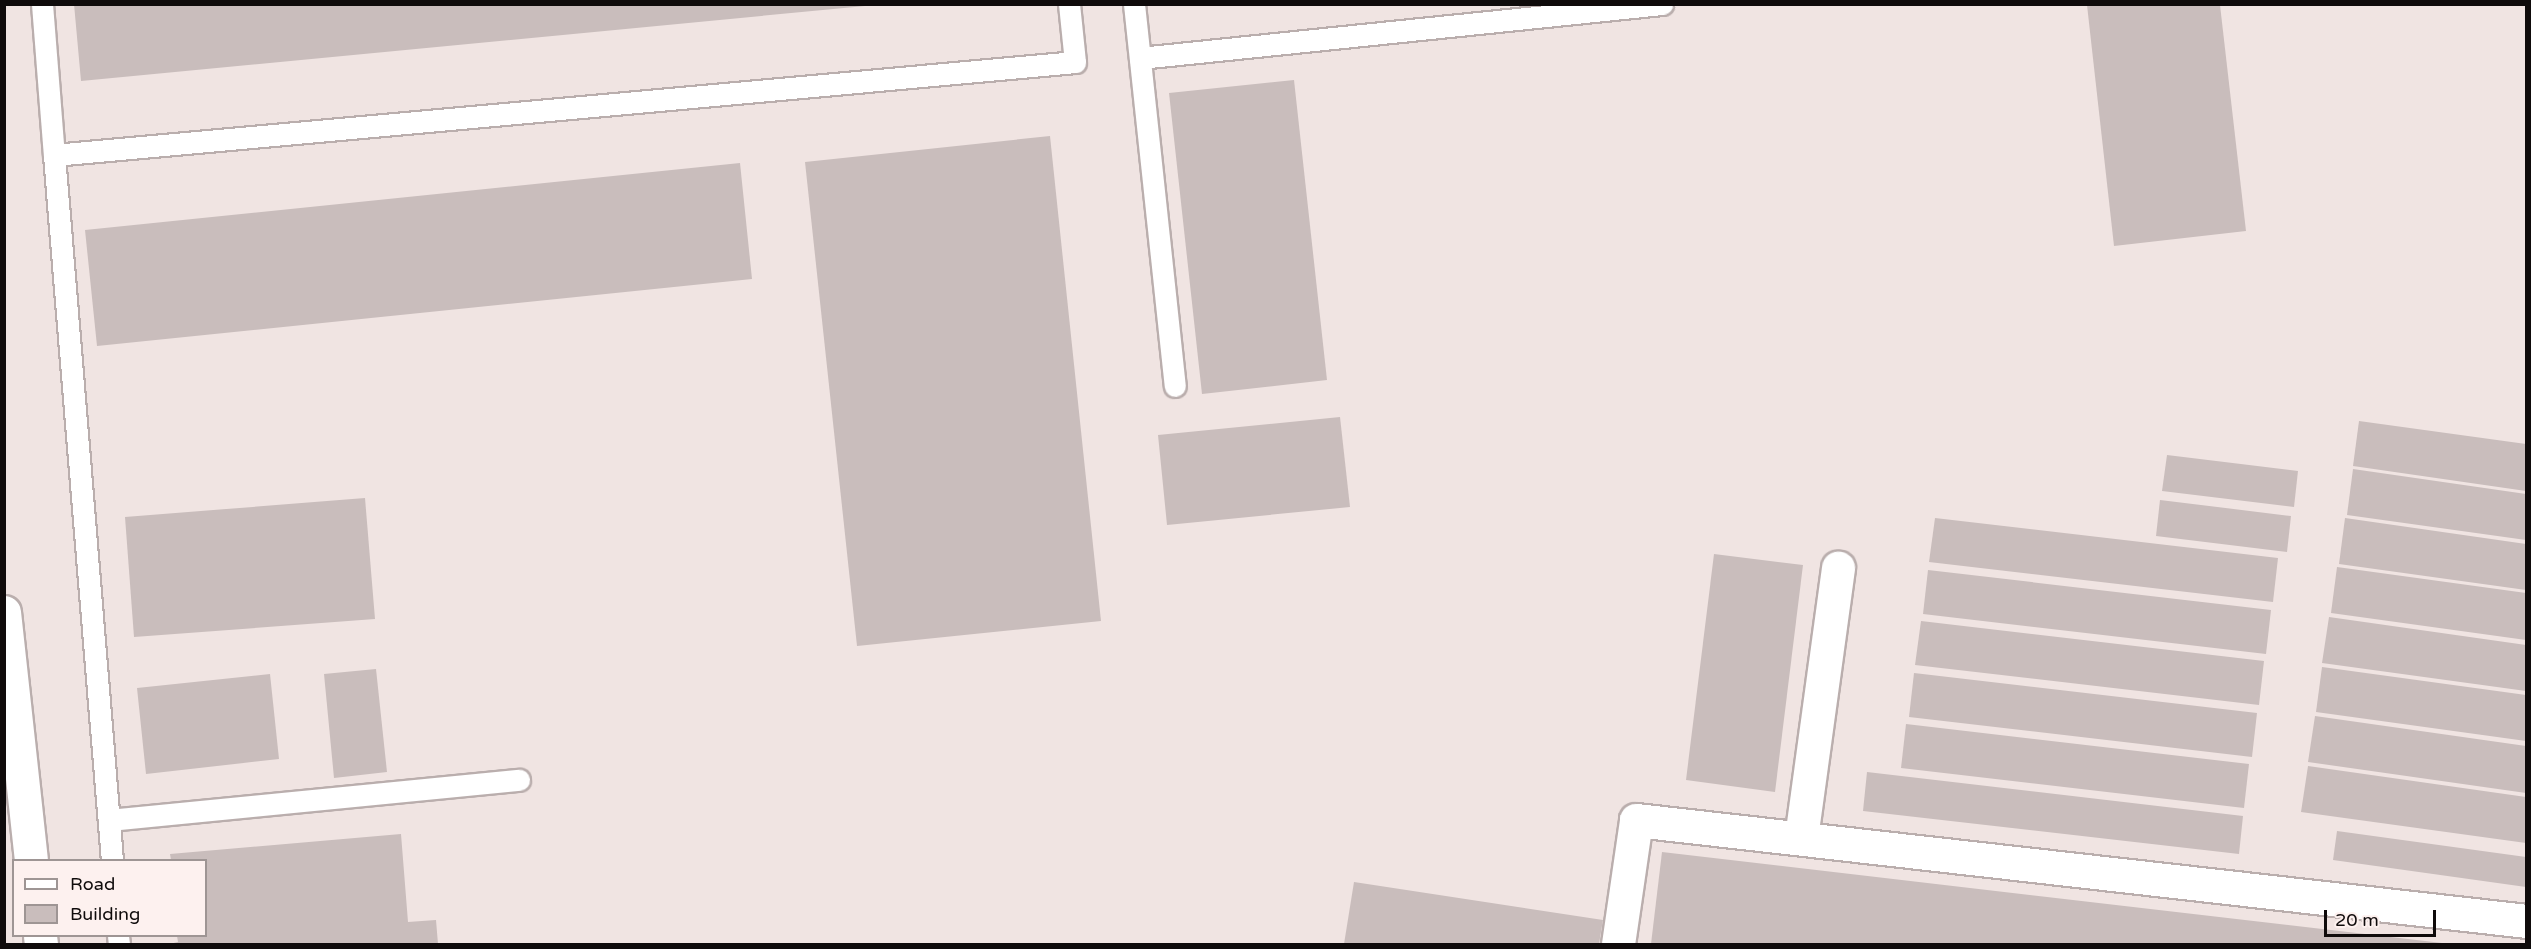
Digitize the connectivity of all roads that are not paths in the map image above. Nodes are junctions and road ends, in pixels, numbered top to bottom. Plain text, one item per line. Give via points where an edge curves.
1 (42, 4) edge
2 (1069, 4) edge
3 (1134, 4) edge
4 (1662, 4) edge
5 (1140, 58) junction
6 (54, 155) junction
7 (1175, 386) dead end
8 (1838, 568) dead end
9 (4, 612) edge
10 (519, 780) dead end
11 (109, 820) junction
12 (1801, 838) junction
13 (32, 859) edge
14 (112, 859) edge
15 (2526, 921) edge
16 (1618, 945) edge

1 - 6 lane
2 - 6 lane via 1074,62
3 - 5 lane
4 - 5 lane
5 - 7 lane
6 - 11 lane
8 - 12 street
9 - 13 street
10 - 11 lane
11 - 14 lane
12 - 15 street
12 - 16 street via 1636,820

